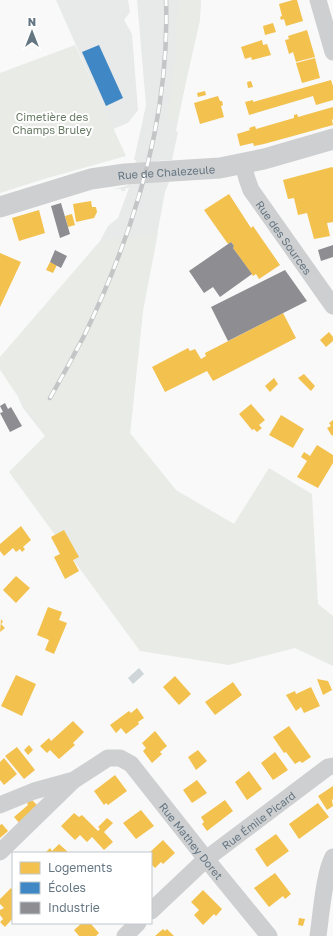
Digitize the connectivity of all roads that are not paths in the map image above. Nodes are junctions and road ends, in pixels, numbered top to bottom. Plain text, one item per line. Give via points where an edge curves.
1 (318, 0) edge
2 (333, 52) edge
3 (333, 139) edge
4 (243, 164) junction
5 (0, 207) edge
6 (333, 306) edge
7 (333, 766) edge
8 (74, 780) junction
9 (0, 805) edge
10 (0, 852) edge
11 (333, 857) edge
12 (206, 859) junction
13 (152, 910) edge
14 (137, 924) edge
15 (125, 936) edge
16 (269, 936) edge
17 (318, 936) edge

1 - 2 street
3 - 4 street, Rue de Chalezeule
4 - 5 street, Rue de Chalezeule via 212,170 102,177
4 - 6 street, Rue des Sources via 251,190
7 - 12 street, Rue Émile Picard via 328,767
8 - 9 street via 34,791
8 - 10 street
8 - 12 street, Rue Mathey Doret via 108,758 120,758 131,764
11 - 17 street via 325,886
12 - 13 street, Rue Émile Picard
12 - 16 street, Rue Mathey Doret
14 - 15 street

